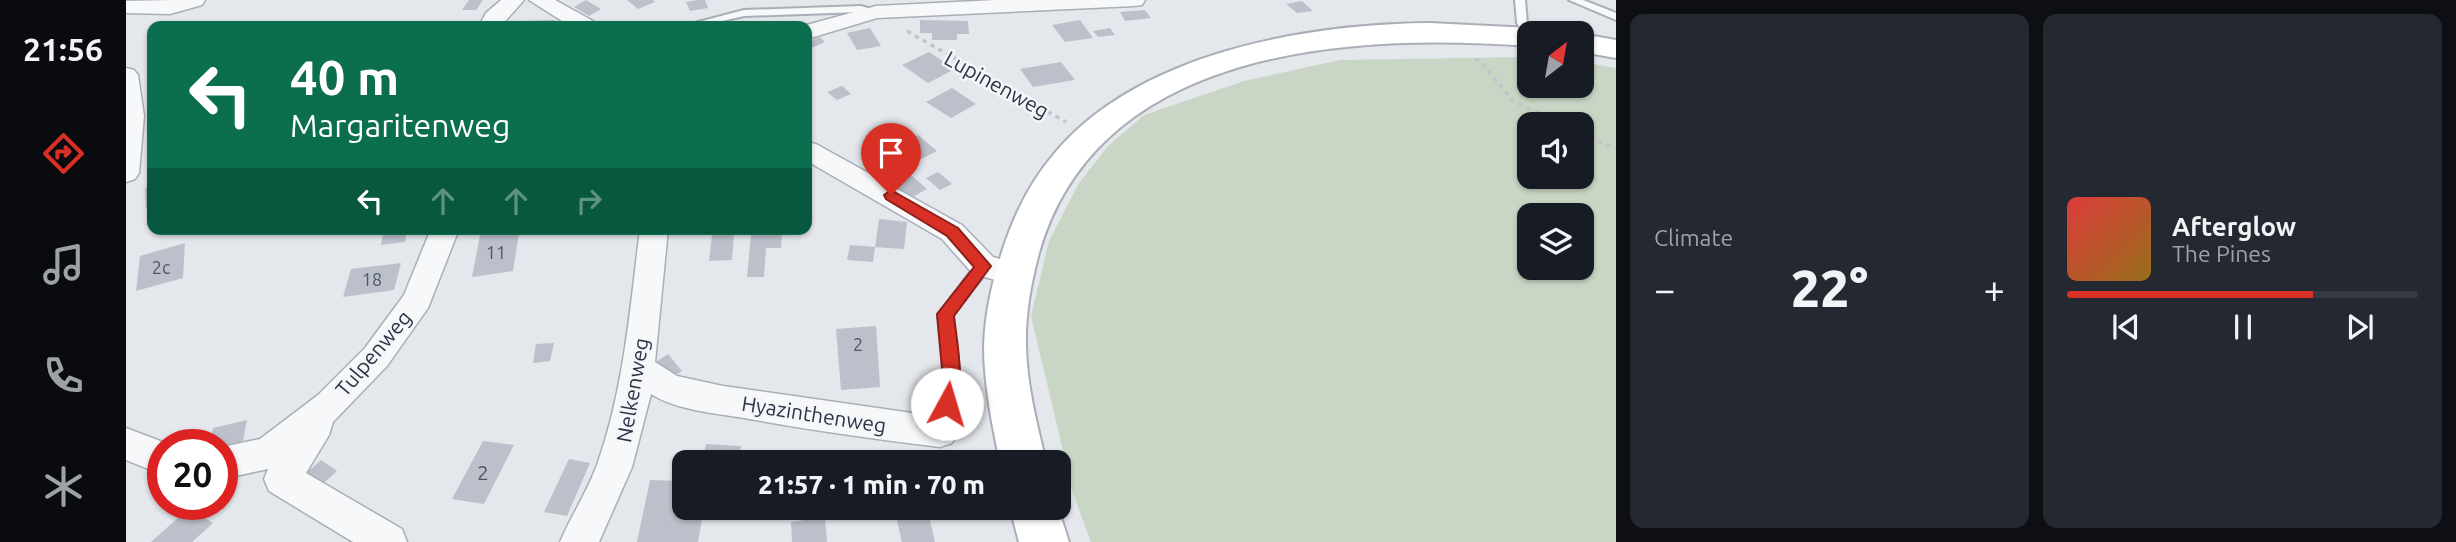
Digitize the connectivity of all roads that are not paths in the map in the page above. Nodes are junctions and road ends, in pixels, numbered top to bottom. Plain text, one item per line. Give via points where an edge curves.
1 (194, 0) edge
2 (513, 0) edge
3 (540, 0) edge
4 (1134, 0) edge
5 (1520, 0) edge
6 (1574, 0) edge
7 (126, 7) edge
8 (876, 12) junction
9 (1616, 17) edge
10 (492, 21) edge
11 (576, 21) edge
12 (710, 21) edge
13 (1522, 21) edge
14 (812, 31) edge
15 (1517, 36) edge
16 (1594, 45) edge
17 (1616, 49) edge
18 (126, 75) edge
19 (812, 153) edge
20 (126, 173) edge
21 (443, 235) edge
22 (653, 235) edge
23 (999, 270) junction
24 (639, 369) junction
25 (330, 405) junction
26 (940, 432) joint
27 (126, 444) edge
28 (1021, 450) edge
29 (147, 452) edge
30 (238, 460) edge
31 (1038, 520) edge
32 (388, 542) edge
33 (579, 542) edge
34 (1044, 542) edge

1 - 7 street via 170,8
2 - 10 street
3 - 11 street
4 - 8 street
5 - 13 lane
6 - 9 lane
8 - 12 lane via 744,13
8 - 14 street
15 - 23 main road via 1420,33 1331,38 1279,48 1174,83 1095,131 1044,194 1027,232
16 - 17 main road
18 - 20 street via 132,116
19 - 23 street via 952,232
21 - 25 street, Tulpenweg via 416,300 376,357
22 - 24 street, Nelkenweg
23 - 26 lane, Hyazinthenweg via 945,314 951,368
23 - 28 main road via 1009,389
24 - 26 street, Hyazinthenweg via 682,391 817,416
24 - 33 street, Nelkenweg via 621,454
25 - 30 street, Tulpenweg via 269,453
25 - 32 street via 282,479
27 - 29 street
31 - 34 main road

